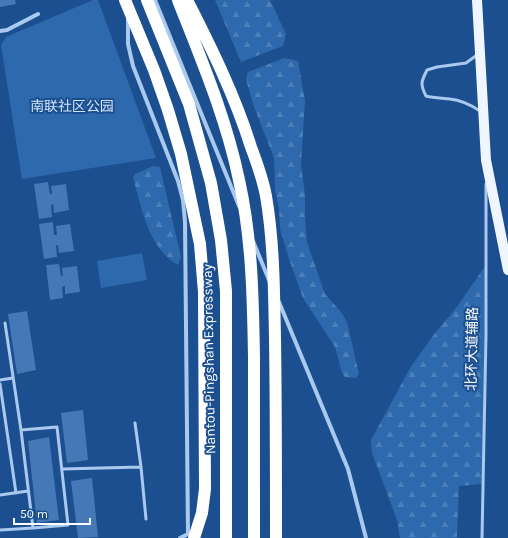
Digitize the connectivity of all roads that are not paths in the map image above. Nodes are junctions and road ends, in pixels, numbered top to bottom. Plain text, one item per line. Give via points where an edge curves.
1 (125, 0) edge
2 (129, 0) edge
3 (147, 0) edge
4 (155, 0) edge
5 (178, 0) edge
6 (187, 0) edge
7 (477, 0) edge
8 (38, 14) dead end
9 (0, 31) edge
10 (480, 52) junction
11 (484, 114) junction
12 (486, 160) junction
13 (508, 270) edge
14 (5, 323) dead end
15 (13, 378) junction
16 (0, 380) edge
17 (0, 384) edge
18 (135, 422) dead end
19 (21, 430) junction
20 (141, 467) junction
21 (62, 469) junction
22 (28, 491) junction
23 (16, 493) junction
24 (0, 495) edge
25 (146, 519) dead end
26 (33, 528) junction
27 (0, 530) edge
28 (191, 536) edge
29 (180, 538) edge
30 (226, 538) edge
31 (254, 538) edge
32 (276, 538) edge
33 (366, 538) edge
34 (482, 538) edge

1 - 28 highway via 168,110 181,154 200,244 204,292 205,489 202,513
2 - 28 street via 128,44 133,66 183,200
3 - 30 highway, Nantou-Pingshan Expressway via 189,104 211,183 221,240 226,291
4 - 33 street via 348,469
5 - 31 highway via 215,94 228,136 249,237 253,288
6 - 32 highway via 245,127 266,195 274,288
7 - 10 main road, 北环大道辅路
8 - 9 street
10 - 11 main road, 北环大道辅路
10 - 11 lane via 466,63 427,70 422,87 426,96 468,104
11 - 12 main road, 北环大道辅路
12 - 13 main road, 北环大道辅路
12 - 34 lane, 北环大道辅路
14 - 15 lane
15 - 16 lane
15 - 19 lane
17 - 23 lane
18 - 20 lane
19 - 21 lane via 57,427
19 - 22 lane
20 - 21 lane
20 - 25 lane
21 - 26 lane via 68,525
22 - 23 lane
22 - 26 lane
23 - 24 lane
26 - 27 lane
28 - 29 street

